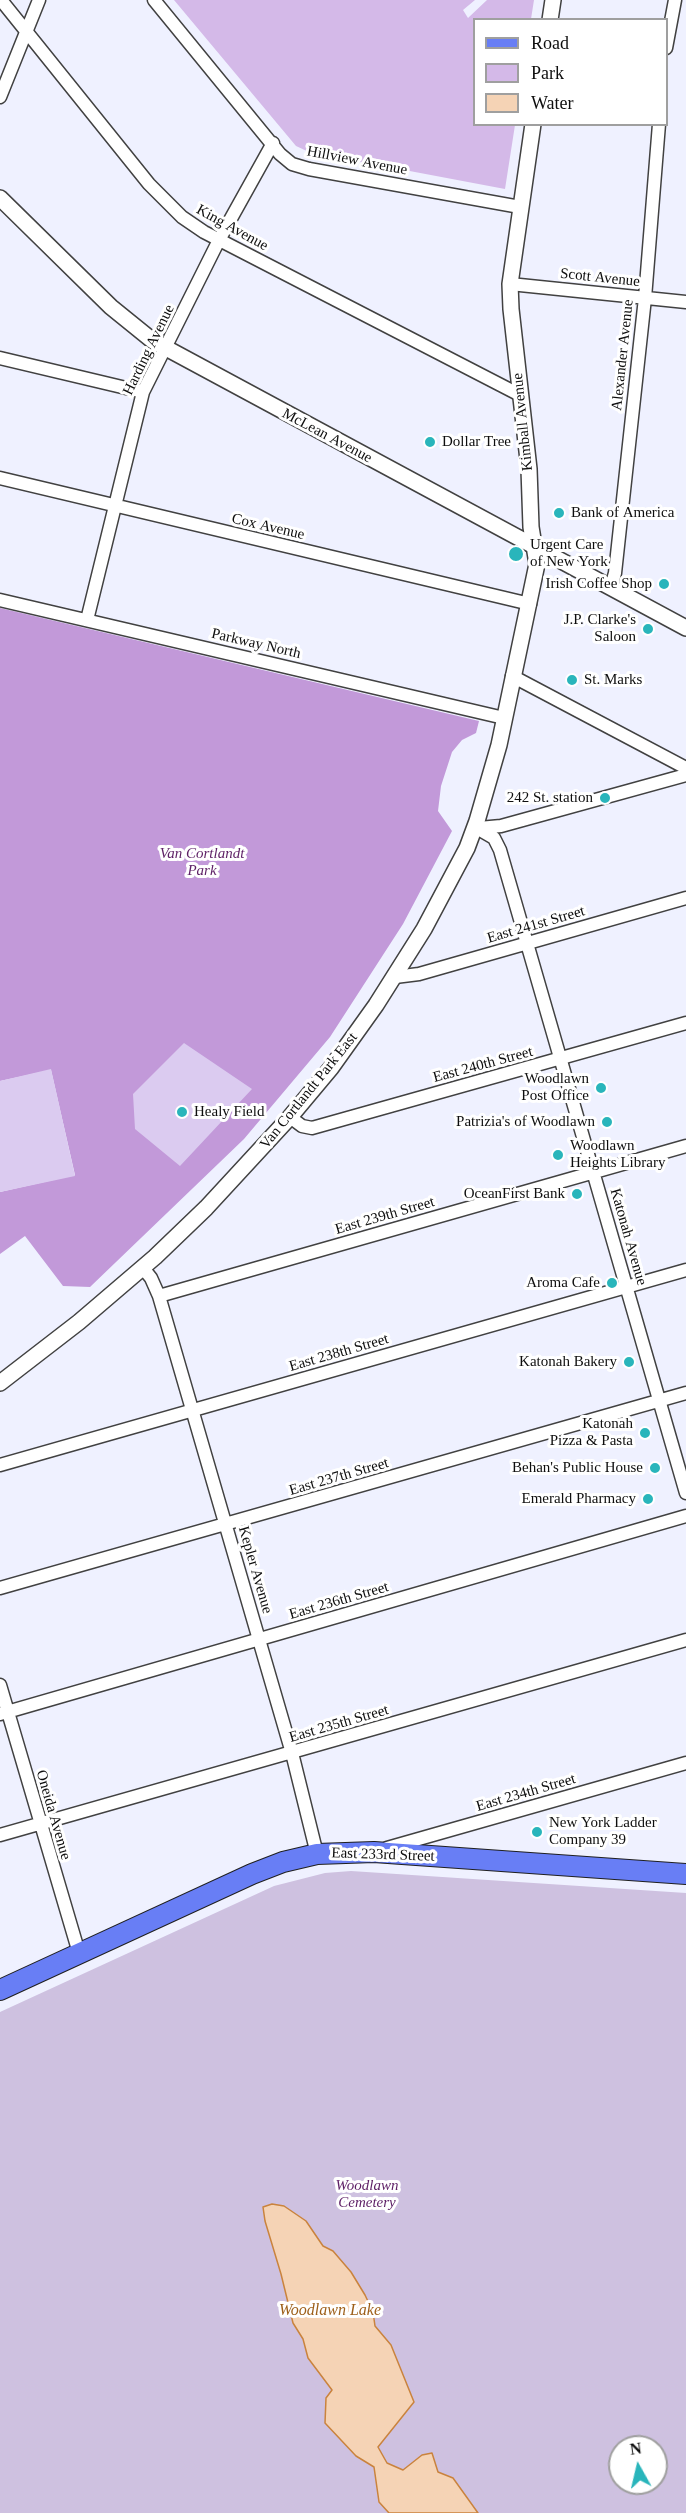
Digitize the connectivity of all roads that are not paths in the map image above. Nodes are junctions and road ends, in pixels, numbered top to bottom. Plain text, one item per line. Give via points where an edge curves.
1 (1, 0) edge
2 (39, 0) edge
3 (154, 0) edge
4 (553, 0) edge
5 (675, 0) edge
6 (550, 18) edge
7 (26, 31) junction
8 (668, 37) edge
9 (0, 97) edge
10 (533, 126) edge
11 (659, 126) edge
12 (273, 143) junction
13 (0, 198) edge
14 (520, 207) junction
15 (219, 240) junction
16 (510, 284) junction
17 (645, 298) junction
18 (686, 302) edge
19 (165, 349) junction
20 (0, 358) edge
21 (143, 392) junction
22 (520, 395) junction
23 (0, 478) edge
24 (115, 506) junction
25 (534, 546) junction
26 (611, 587) junction
27 (0, 600) edge
28 (530, 604) junction
29 (87, 620) junction
30 (686, 628) edge
31 (512, 676) junction
32 (504, 718) junction
33 (686, 768) edge
34 (686, 775) edge
35 (475, 827) junction
36 (686, 898) edge
37 (526, 943) junction
38 (394, 977) junction
39 (686, 1023) edge
40 (561, 1059) junction
41 (290, 1117) junction
42 (686, 1146) edge
43 (593, 1173) junction
44 (143, 1268) junction
45 (686, 1270) edge
46 (626, 1287) junction
47 (159, 1296) junction
48 (0, 1383) edge
49 (686, 1393) edge
50 (659, 1400) junction
51 (192, 1410) junction
52 (0, 1465) edge
53 (686, 1493) edge
54 (686, 1516) edge
55 (226, 1525) junction
56 (0, 1588) edge
57 (259, 1639) junction
58 (686, 1640) edge
59 (0, 1685) edge
60 (4, 1713) edge
61 (292, 1753) junction
62 (686, 1763) edge
63 (40, 1824) junction
64 (0, 1835) edge
65 (374, 1852) junction
66 (317, 1854) junction
67 (686, 1874) edge
68 (79, 1953) junction
69 (0, 1990) edge

1 - 7 street, King Avenue
2 - 7 street
3 - 12 street, Hillview Avenue
4 - 6 street
5 - 8 street
7 - 9 street
7 - 15 street, King Avenue via 148,184 182,218
10 - 14 street, Kimball Avenue
11 - 17 street, Alexander Avenue
12 - 14 street, Hillview Avenue via 292,164 309,169
12 - 15 street, Harding Avenue
13 - 19 street, McLean Avenue via 111,307
14 - 16 street, Kimball Avenue
15 - 19 street, Harding Avenue
15 - 22 street, King Avenue
16 - 17 street, Scott Avenue
16 - 22 street, Kimball Avenue
17 - 18 street, Scott Avenue
17 - 26 street, Alexander Avenue
19 - 21 street, Harding Avenue
19 - 25 street, McLean Avenue
20 - 21 street
21 - 24 street, Harding Avenue
22 - 25 street, Kimball Avenue
23 - 24 street, Cox Avenue
24 - 28 street, Cox Avenue
24 - 29 street, Harding Avenue
25 - 26 street, McLean Avenue
25 - 28 street, Kimball Avenue via 537,564
26 - 30 street, McLean Avenue
27 - 29 street, Parkway North
28 - 31 street, Kimball Avenue
29 - 32 street, Parkway North
31 - 32 street, Kimball Avenue
31 - 33 street
32 - 35 street, Van Cortlandt Park East
34 - 35 street via 501,826
35 - 37 street, Katonah Avenue via 491,835 498,845
35 - 38 street, Van Cortlandt Park East via 440,899
36 - 37 street, East 241st Street
37 - 38 street, East 241st Street via 419,974
37 - 40 street, Katonah Avenue
38 - 41 street, Van Cortlandt Park East via 331,1068
39 - 40 street, East 240th Street
40 - 41 street, East 240th Street via 312,1128
40 - 43 street, Katonah Avenue
41 - 44 street, Van Cortlandt Park East via 206,1208
42 - 43 street, East 239th Street
43 - 46 street, Katonah Avenue
43 - 47 street, East 239th Street
44 - 47 street
44 - 48 street, Van Cortlandt Park East
45 - 46 street, East 238th Street
46 - 50 street, Katonah Avenue
46 - 51 street, East 238th Street
47 - 51 street, Kepler Avenue
49 - 50 street, East 237th Street
50 - 53 street, Katonah Avenue
50 - 55 street, East 237th Street
51 - 52 street, East 238th Street
51 - 55 street, Kepler Avenue
54 - 57 street, East 236th Street
55 - 56 street, East 237th Street
55 - 57 street, Kepler Avenue
57 - 60 street, East 236th Street
57 - 61 street, Kepler Avenue
58 - 61 street, East 235th Street
59 - 60 street, Oneida Avenue
60 - 63 street, Oneida Avenue
61 - 63 street, East 235th Street
61 - 66 street, Kepler Avenue
62 - 65 street, East 234th Street
63 - 64 street, East 235th Street
63 - 68 street, Oneida Avenue
65 - 66 main road, East 233rd Street
65 - 67 main road, East 233rd Street
66 - 68 main road, East 233rd Street via 269,1867
68 - 69 main road, East 233rd Street

